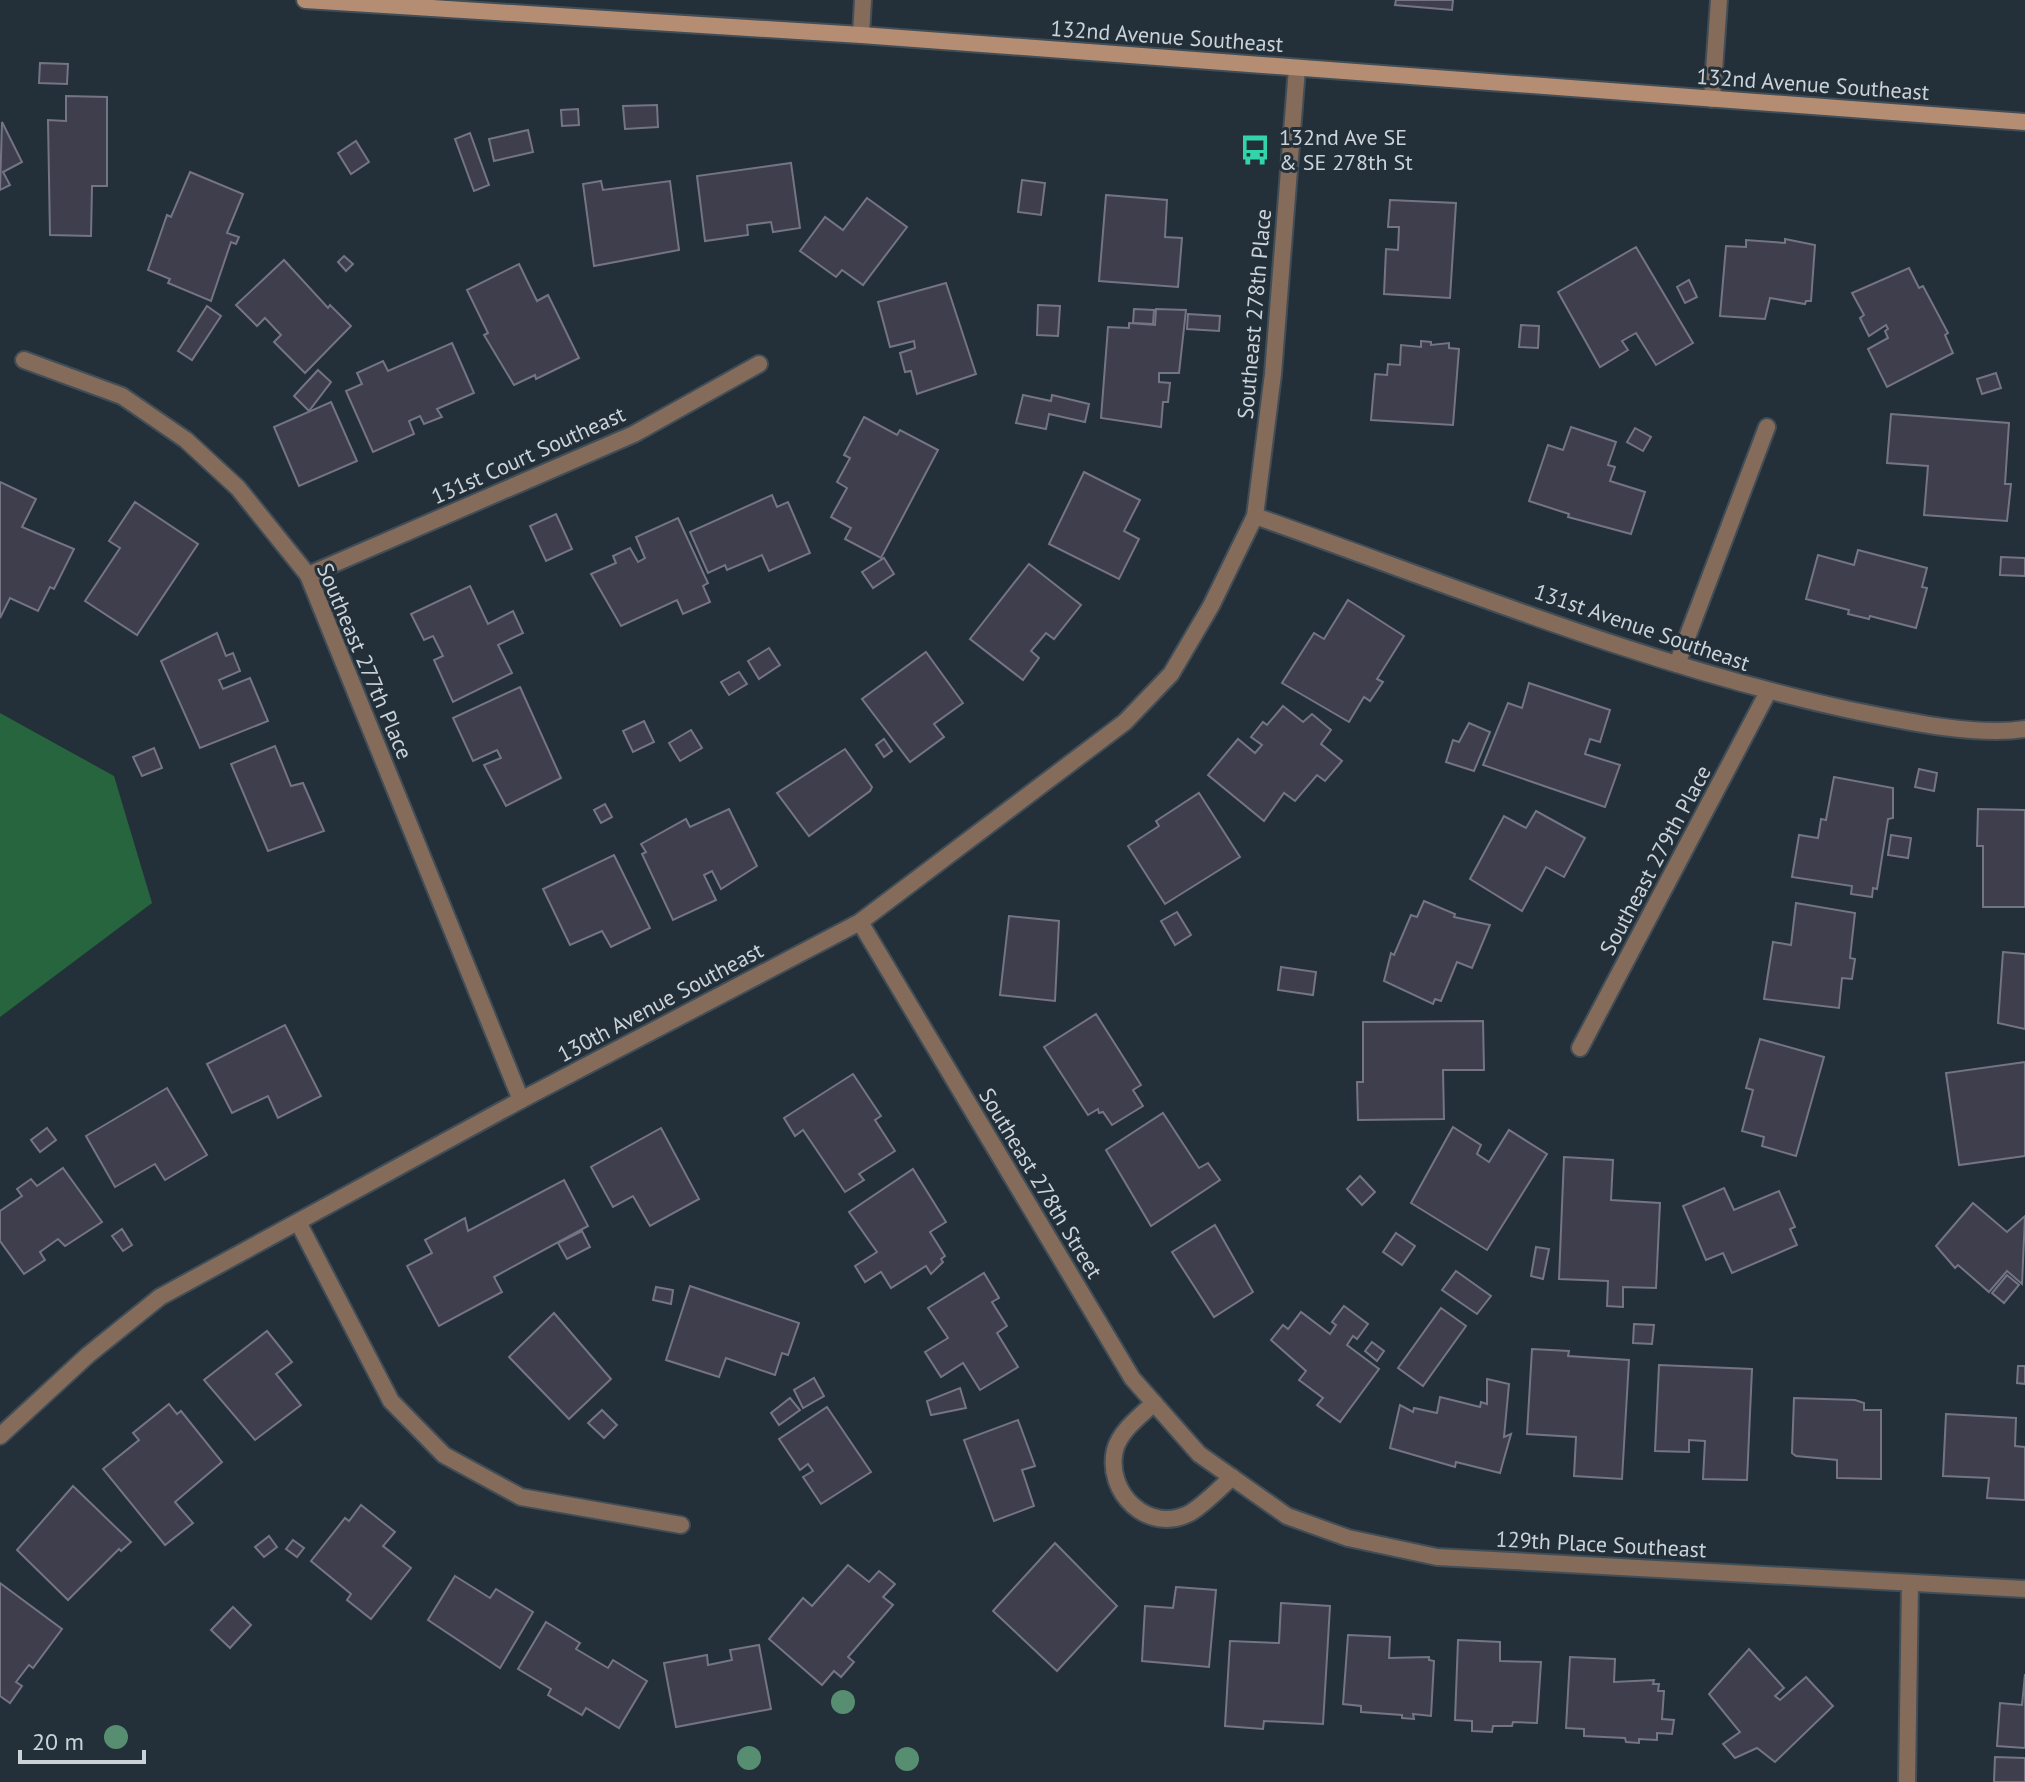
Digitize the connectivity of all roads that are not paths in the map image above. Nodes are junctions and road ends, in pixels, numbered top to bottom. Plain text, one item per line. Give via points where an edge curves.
1 (305, 0) edge
2 (863, 0) edge
3 (1719, 0) edge
4 (861, 35) junction
5 (1297, 68) junction
6 (1712, 99) junction
7 (2025, 122) edge
8 (24, 360) dead end
9 (759, 364) dead end
10 (1767, 427) dead end
11 (1255, 516) junction
12 (308, 575) junction
13 (1677, 664) junction
14 (1768, 692) junction
15 (2025, 729) edge
16 (860, 922) junction
17 (1580, 1048) dead end
18 (521, 1100) junction
19 (299, 1224) junction
20 (1154, 1403) junction
21 (0, 1436) edge
22 (1199, 1454) joint
23 (1232, 1477) junction
24 (681, 1525) dead end
25 (1910, 1583) junction
26 (2025, 1589) edge
27 (1907, 1782) edge

1 - 4 main road, 132nd Avenue Southeast
2 - 4 street
3 - 6 street
4 - 5 main road, 132nd Avenue Southeast
5 - 6 main road, 132nd Avenue Southeast
5 - 11 street, Southeast 278th Place via 1273,374
6 - 7 main road, 132nd Avenue Southeast
8 - 12 street, Southeast 277th Place via 122,396 186,440 238,488
9 - 12 street, 131st Court Southeast via 634,434
10 - 13 street
11 - 13 street, 131st Avenue Southeast
11 - 16 street, 130th Avenue Southeast via 1171,674 1125,722
12 - 18 street, Southeast 277th Place
13 - 14 street, 131st Avenue Southeast
14 - 15 street, 131st Avenue Southeast via 1905,722
14 - 17 street, Southeast 279th Place
16 - 18 street, 130th Avenue Southeast
16 - 20 street, Southeast 278th Street via 1132,1378
18 - 19 street, 130th Avenue Southeast
19 - 21 street, 130th Avenue Southeast via 160,1297
19 - 24 street via 391,1401 444,1455 521,1497
20 - 22 street, Southeast 278th Street
20 - 23 street via 1116,1447 1112,1467 1117,1488 1130,1505 1148,1516 1188,1514
22 - 23 street, 129th Place Southeast
23 - 25 street, 129th Place Southeast via 1287,1516 1348,1538 1437,1557
25 - 26 street, 129th Place Southeast
25 - 27 street

